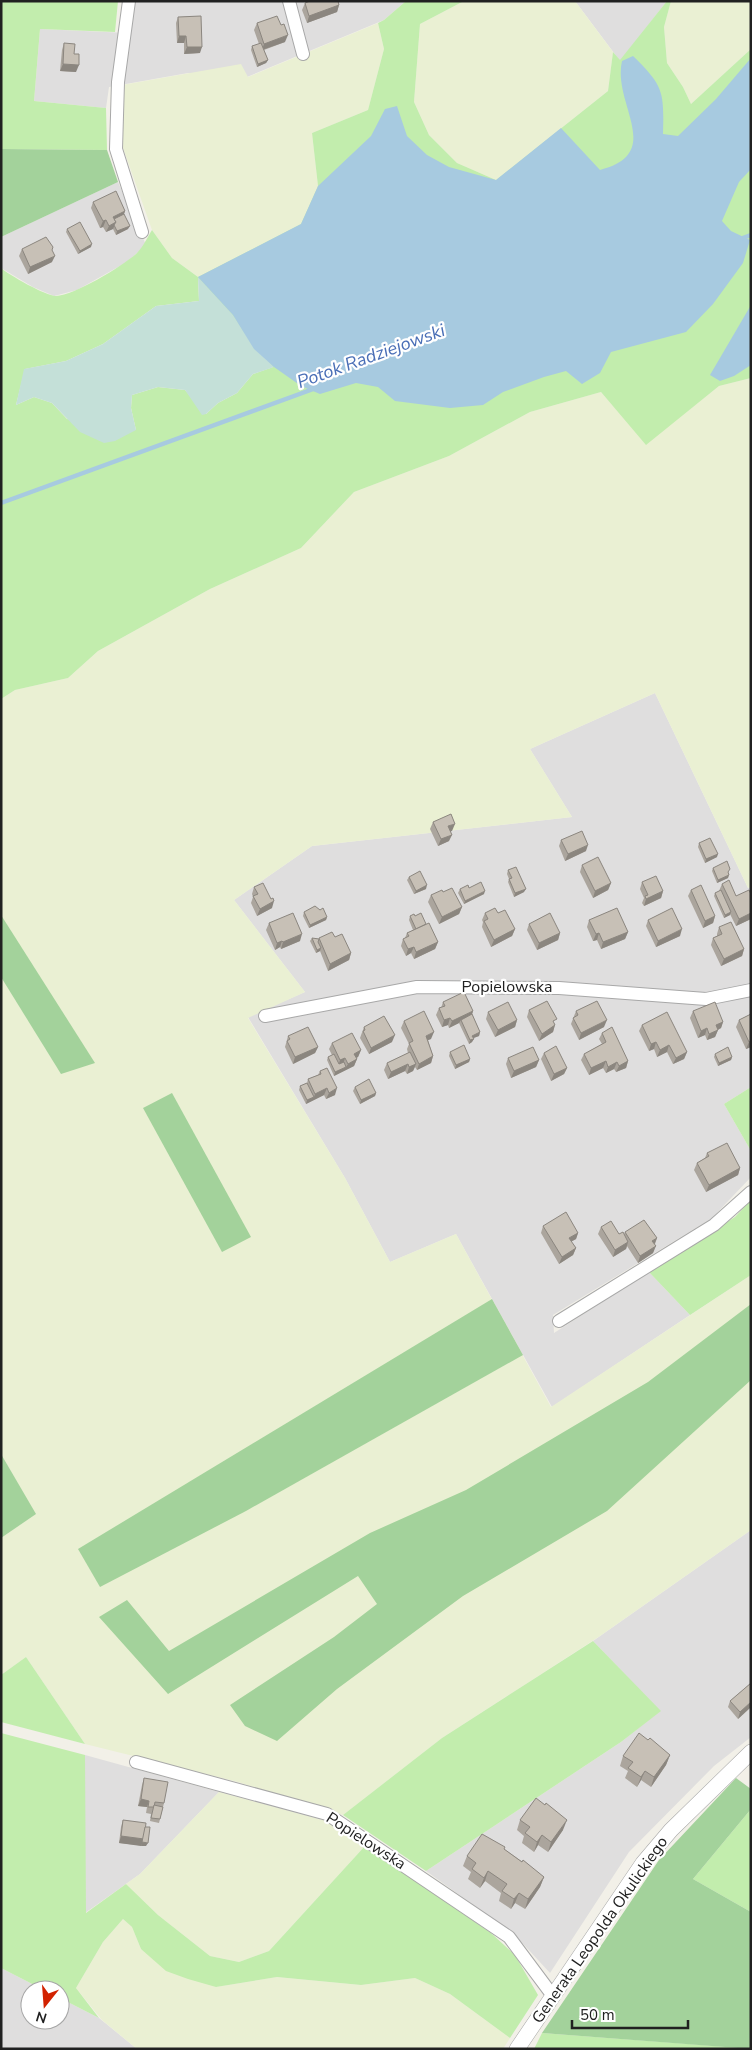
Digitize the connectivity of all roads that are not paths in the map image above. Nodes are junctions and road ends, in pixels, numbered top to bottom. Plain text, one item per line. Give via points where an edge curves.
1 (129, 1) edge
2 (289, 1) edge
3 (303, 54) dead end
4 (142, 232) dead end
5 (751, 990) edge
6 (265, 1016) dead end
7 (751, 1192) edge
8 (559, 1321) dead end
9 (751, 1752) edge
10 (136, 1762) dead end
11 (553, 1996) junction
12 (517, 2049) edge

1 - 4 street via 118,82 116,149
2 - 3 street
5 - 6 street, Popielowska via 706,999 559,988 417,987
7 - 8 street via 714,1225
9 - 11 street, Generała Leopolda Okulickiego via 650,1855
10 - 11 street, Popielowska via 327,1814 509,1937
11 - 12 street, Generała Leopolda Okulickiego

